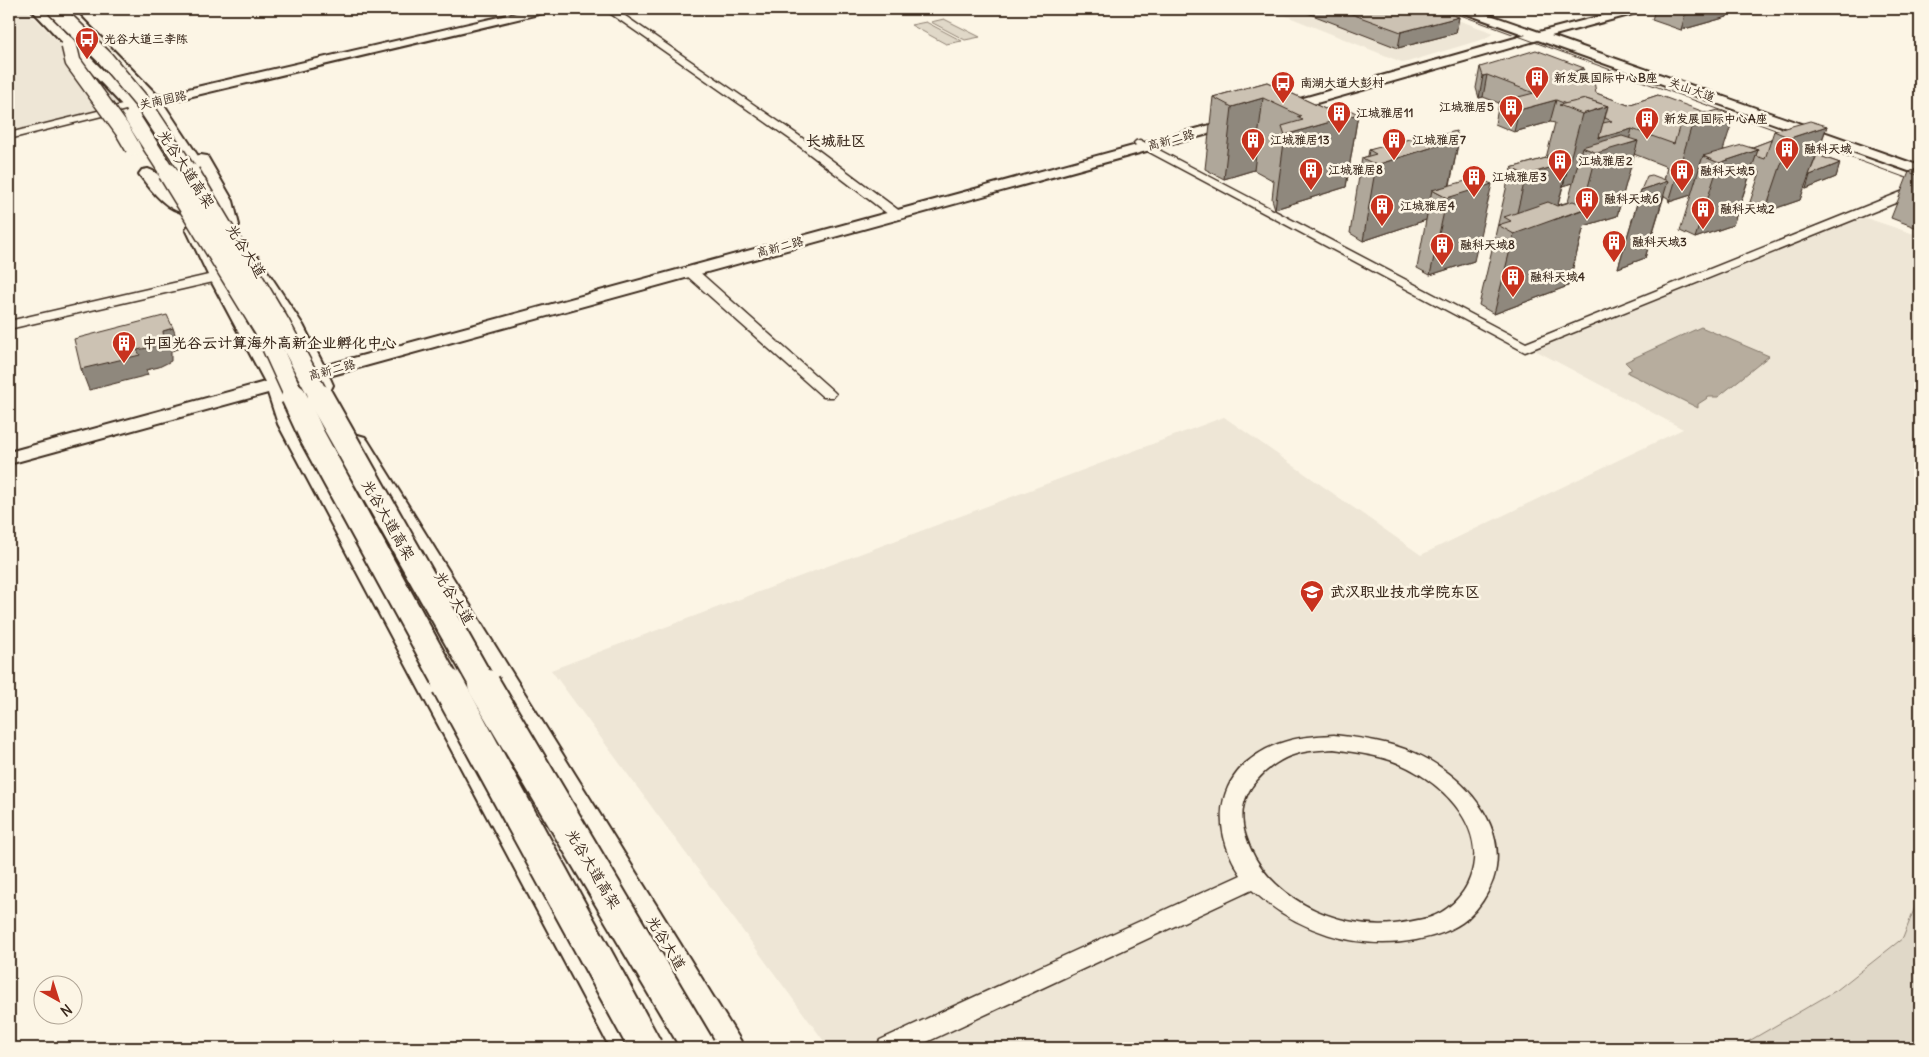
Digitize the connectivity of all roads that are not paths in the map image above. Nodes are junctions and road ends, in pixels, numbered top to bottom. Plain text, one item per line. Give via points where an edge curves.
1 (36, 9) edge
2 (55, 9) edge
3 (67, 9) edge
4 (540, 9) edge
5 (548, 9) edge
6 (609, 9) edge
7 (1465, 9) edge
8 (1483, 9) edge
9 (1640, 9) edge
10 (1616, 10) edge
11 (1498, 14) junction
12 (1523, 17) dead end
13 (1580, 25) junction
14 (1542, 30) junction
15 (1514, 42) junction
16 (1490, 44) junction
17 (69, 45) junction
18 (1595, 56) junction
19 (1620, 57) junction
20 (105, 58) junction
21 (154, 101) junction
22 (130, 106) junction
23 (1245, 116) edge
24 (9, 136) edge
25 (1143, 145) junction
26 (1920, 163) edge
27 (1920, 171) edge
28 (1920, 179) edge
29 (1920, 189) edge
30 (185, 208) junction
31 (894, 213) junction
32 (230, 225) junction
33 (691, 272) junction
34 (217, 277) junction
35 (9, 325) edge
36 (303, 342) junction
37 (1519, 345) junction
38 (356, 356) junction
39 (316, 370) junction
40 (273, 381) junction
41 (828, 394) dead end
42 (9, 452) edge
43 (9, 458) edge
44 (1254, 879) junction
45 (626, 1048) edge
46 (646, 1048) edge
47 (699, 1048) edge
48 (730, 1048) edge
49 (889, 1048) edge

1 - 17 highway, 光谷大道高架
1 - 22 main road
2 - 20 highway, 光谷大道高架, bridge
3 - 21 main road, 光谷大道
4 - 21 main road, 关南园路
5 - 21 main road, 关南园路
6 - 31 street via 794,137
7 - 14 main road, 关山大道
7 - 16 main road via 1495,24 1503,32 1502,37
8 - 11 main road, 关山大道
9 - 13 main road
10 - 14 main road
11 - 12 main road
11 - 14 main road, 关山大道
13 - 14 main road
13 - 19 main road via 1576,29 1580,34
14 - 15 main road
14 - 16 main road
14 - 18 main road, 关山大道
14 - 19 main road, 关山大道
15 - 16 main road via 1264,111
15 - 18 main road
17 - 30 highway, bridge via 73,62 123,131 148,174 166,195
17 - 46 highway, 光谷大道高架, bridge via 128,111 264,330 312,436
18 - 27 main road, 关山大道
19 - 26 main road, 关山大道
20 - 32 highway via 134,74 173,117 224,201
20 - 47 highway, 光谷大道高架, bridge via 146,108 207,199 485,688
21 - 22 main road, 关南园路
21 - 32 main road, 光谷大道 via 191,156
22 - 24 street
22 - 30 main road via 162,160
23 - 25 main road, 高新二路
25 - 31 main road, 高新二路
25 - 37 street
28 - 37 street
29 - 37 street
30 - 34 main road
31 - 33 main road, 高新二路
31 - 38 main road, 高新二路
32 - 36 main road, 光谷大道
33 - 39 main road, 高新二路
33 - 41 street
34 - 35 street
34 - 40 main road
36 - 38 main road via 323,357
36 - 39 main road, 光谷大道
38 - 39 main road, 高新二路
39 - 40 main road, 高新二路
39 - 48 main road, 光谷大道
40 - 42 main road, 高新二路
40 - 43 main road, 高新二路
40 - 45 main road via 288,424
44 - 44 street via 1234,846 1230,813 1240,784 1263,761 1296,747 1334,742 1368,746 1416,763 1448,784 1472,811 1485,842 1486,872 1472,900 1446,921 1410,933 1367,934 1323,925 1284,905
44 - 49 street

